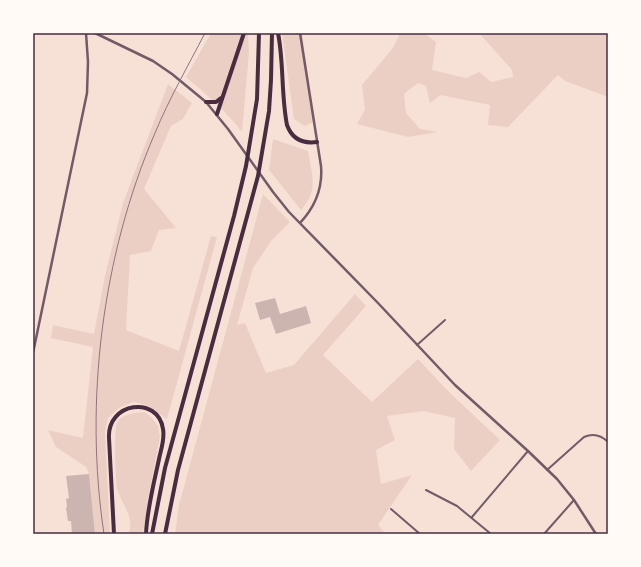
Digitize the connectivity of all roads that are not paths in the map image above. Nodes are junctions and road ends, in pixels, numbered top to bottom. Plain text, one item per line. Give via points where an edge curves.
1 (86, 33) edge
2 (95, 33) edge
3 (244, 33) edge
4 (259, 33) edge
5 (272, 33) edge
6 (278, 33) edge
7 (300, 33) edge
8 (224, 92) junction
9 (206, 102) junction
10 (217, 114) junction
11 (317, 142) junction
12 (300, 223) junction
13 (445, 320) dead end
14 (417, 345) junction
15 (33, 353) edge
16 (608, 442) edge
17 (528, 451) junction
18 (547, 470) junction
19 (426, 490) dead end
20 (574, 500) junction
21 (391, 509) dead end
22 (472, 517) junction
23 (114, 534) edge
24 (146, 534) edge
25 (152, 534) edge
26 (165, 534) edge
27 (420, 534) edge
28 (491, 534) edge
29 (544, 534) edge
30 (596, 534) edge

1 - 15 street via 87,93
2 - 9 street via 144,56 172,74
3 - 8 highway
4 - 25 highway via 256,99 246,166 165,468
5 - 26 highway via 269,111 258,176 177,478
6 - 11 highway via 287,125 300,142
7 - 11 street
8 - 9 highway via 218,101
8 - 10 highway
9 - 10 street
10 - 12 street via 281,203
11 - 12 street via 322,172 320,188 310,213
12 - 14 street
13 - 14 street
14 - 17 street via 465,394
16 - 18 street via 599,435 584,437
17 - 18 street
17 - 22 street
18 - 20 street
19 - 22 street via 452,502
20 - 29 street
20 - 30 street
21 - 27 street
22 - 28 street
23 - 24 highway via 109,429 119,413 128,408 138,407 157,415 163,430

